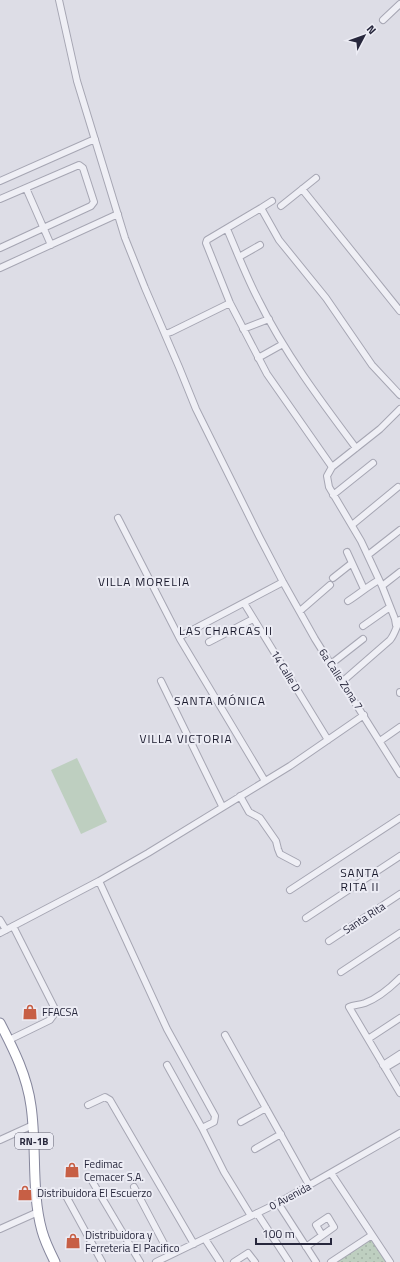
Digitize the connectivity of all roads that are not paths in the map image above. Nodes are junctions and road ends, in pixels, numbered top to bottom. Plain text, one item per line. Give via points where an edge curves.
1 (59, 0) edge
2 (400, 4) edge
3 (383, 20) dead end
4 (95, 139) junction
5 (316, 178) dead end
6 (0, 181) edge
7 (26, 188) junction
8 (302, 189) junction
9 (0, 199) edge
10 (272, 201) dead end
11 (281, 206) dead end
12 (261, 208) junction
13 (118, 214) junction
14 (44, 228) junction
15 (227, 229) junction
16 (51, 245) junction
17 (260, 245) dead end
18 (0, 248) edge
19 (239, 257) junction
20 (0, 268) edge
21 (230, 303) junction
22 (400, 311) edge
23 (269, 319) junction
24 (244, 329) junction
25 (165, 334) junction
26 (283, 344) junction
27 (258, 358) junction
28 (400, 395) edge
29 (400, 408) edge
30 (356, 448) junction
31 (373, 463) dead end
32 (332, 467) junction
33 (398, 487) dead end
34 (333, 496) junction
35 (118, 518) dead end
36 (352, 525) junction
37 (400, 530) edge
38 (347, 552) dead end
39 (368, 555) junction
40 (352, 564) junction
41 (400, 572) edge
42 (333, 578) dead end
43 (379, 580) junction
44 (283, 582) junction
45 (330, 585) dead end
46 (382, 586) junction
47 (364, 589) junction
48 (348, 601) dead end
49 (244, 603) junction
50 (390, 607) junction
51 (300, 611) junction
52 (253, 619) junction
53 (398, 623) edge
54 (363, 626) dead end
55 (179, 637) junction
56 (362, 639) dead end
57 (209, 642) dead end
58 (332, 664) junction
59 (161, 681) dead end
60 (343, 682) junction
61 (364, 715) junction
62 (400, 727) edge
63 (328, 740) junction
64 (380, 741) junction
65 (400, 774) edge
66 (265, 781) junction
67 (240, 796) junction
68 (222, 806) junction
69 (400, 818) edge
70 (400, 856) edge
71 (297, 863) dead end
72 (99, 881) junction
73 (290, 890) dead end
74 (400, 894) edge
75 (306, 918) dead end
76 (0, 920) edge
77 (13, 926) junction
78 (6, 930) junction
79 (0, 933) edge
80 (400, 933) edge
81 (329, 941) dead end
82 (341, 972) dead end
83 (400, 978) edge
84 (400, 1018) edge
85 (0, 1023) edge
86 (225, 1035) dead end
87 (368, 1039) junction
88 (8, 1040) junction
89 (400, 1054) edge
90 (400, 1059) edge
91 (167, 1065) dead end
92 (384, 1066) junction
93 (400, 1092) edge
94 (88, 1105) dead end
95 (266, 1108) junction
96 (240, 1122) dead end
97 (33, 1125) junction
98 (202, 1128) junction
99 (280, 1134) junction
100 (399, 1135) edge
101 (0, 1140) edge
102 (255, 1149) dead end
103 (331, 1173) junction
104 (92, 1181) dead end
105 (310, 1186) junction
106 (134, 1187) dead end
107 (66, 1196) dead end
108 (278, 1203) junction
109 (38, 1212) junction
110 (257, 1213) junction
111 (251, 1216) junction
112 (0, 1229) edge
113 (322, 1235) junction
114 (372, 1235) junction
115 (205, 1238) junction
116 (194, 1244) junction
117 (306, 1247) junction
118 (170, 1255) junction
119 (55, 1262) edge
120 (102, 1262) edge
121 (140, 1262) edge
122 (156, 1262) edge
123 (220, 1262) edge
124 (234, 1262) edge
125 (255, 1262) edge
126 (289, 1262) edge
127 (316, 1262) edge
128 (331, 1262) edge
129 (390, 1262) edge

1 - 4 street, 6a Calle Zona 7 via 77,81
2 - 3 street
4 - 6 street
4 - 13 street, 6a Calle Zona 7
5 - 8 street
7 - 9 street
7 - 14 street
7 - 14 street via 79,165 83,168 93,204
8 - 11 street
8 - 22 street
10 - 12 street
12 - 15 street
12 - 28 street via 280,240 326,298 369,361
13 - 16 street
13 - 25 street, 6a Calle Zona 7 via 134,263
14 - 16 street
14 - 18 street
15 - 19 street
15 - 21 street via 206,243
16 - 20 street
17 - 19 street
19 - 23 street
21 - 24 street
21 - 25 street
23 - 24 street
23 - 26 street
24 - 27 street
25 - 44 street, 6a Calle Zona 7 via 201,421
26 - 27 street
26 - 30 street
27 - 32 street
29 - 30 street
30 - 32 street
31 - 34 street
32 - 34 street via 327,480
33 - 36 street
34 - 36 street
35 - 55 street
36 - 39 street
37 - 39 street
38 - 40 street
39 - 43 street
40 - 42 street
40 - 47 street
41 - 46 street
43 - 46 street
43 - 47 street
44 - 49 street
44 - 51 street, 6a Calle Zona 7
45 - 51 street
46 - 50 street
47 - 48 street
49 - 52 street, 14 Calle D
49 - 55 street
50 - 53 street
50 - 54 street
51 - 58 street, 6a Calle Zona 7
52 - 57 street
52 - 63 street, 14 Calle D
53 - 60 street via 390,640
55 - 66 street
56 - 58 street
58 - 60 street, 6a Calle Zona 7
59 - 68 street
60 - 61 street, 6a Calle Zona 7
61 - 63 street
61 - 64 street, 6a Calle Zona 7
62 - 64 street
63 - 66 street
64 - 65 street, 6a Calle Zona 7
66 - 67 street
67 - 68 street
67 - 71 street via 249,812 260,818 277,842 280,854
68 - 72 street
69 - 73 street
70 - 75 street
72 - 77 street
72 - 98 street via 167,1029 215,1116 214,1122
74 - 81 street, Santa Rita
76 - 78 street
77 - 78 street
77 - 88 street via 56,1014 50,1020
78 - 79 street
80 - 82 street
83 - 87 street via 376,997 349,1007
84 - 87 street
85 - 88 highway, RN-1B
86 - 95 street
87 - 92 street
88 - 97 highway, RN-1B via 25,1078
89 - 92 street
90 - 92 street
91 - 98 street
92 - 93 street
94 - 116 street via 105,1097 110,1100
95 - 96 street
95 - 99 street
97 - 101 street
97 - 109 highway, RN-1B
98 - 111 street via 224,1172
99 - 102 street
99 - 105 street
100 - 103 street, 0 Avenida
103 - 105 street, 0 Avenida
103 - 114 street
104 - 121 street
105 - 108 street, 0 Avenida
106 - 118 street
107 - 120 street
108 - 110 street, 0 Avenida
108 - 117 street
109 - 112 street
109 - 119 highway, RN-1B via 43,1235
110 - 111 street, 0 Avenida
110 - 126 street
111 - 115 street, 0 Avenida
113 - 113 street via 316,1225 328,1218 334,1227
113 - 117 street
114 - 128 street
114 - 129 street
115 - 116 street, 0 Avenida
115 - 123 street
116 - 118 street, 0 Avenida
117 - 127 street
118 - 122 street, 0 Avenida
124 - 125 street via 248,1253

